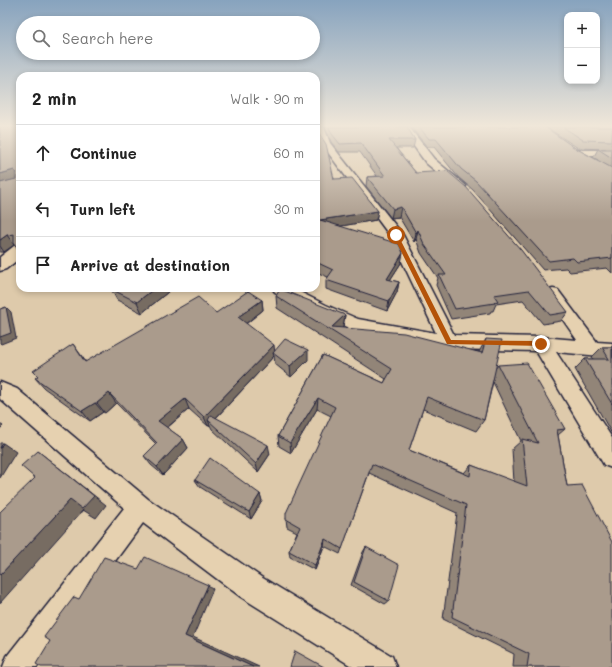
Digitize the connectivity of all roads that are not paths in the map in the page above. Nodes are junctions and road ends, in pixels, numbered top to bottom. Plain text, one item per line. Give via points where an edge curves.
1 (338, 158) edge
2 (428, 158) edge
3 (582, 158) edge
4 (593, 164) edge
5 (468, 193) edge
6 (16, 253) edge
7 (0, 265) edge
8 (545, 285) edge
9 (288, 292) edge
10 (449, 342) junction
11 (541, 344) junction
12 (592, 348) junction
13 (612, 350) edge
14 (0, 390) edge
15 (612, 457) edge
16 (140, 507) junction
17 (18, 667) edge
18 (381, 667) edge

1 - 10 street via 396,235
2 - 5 street
3 - 4 street
6 - 7 street
8 - 12 street
9 - 10 street via 355,324
10 - 11 street
11 - 12 street
11 - 15 street
12 - 13 street
14 - 16 street via 10,395
16 - 17 street
16 - 18 street via 251,587

